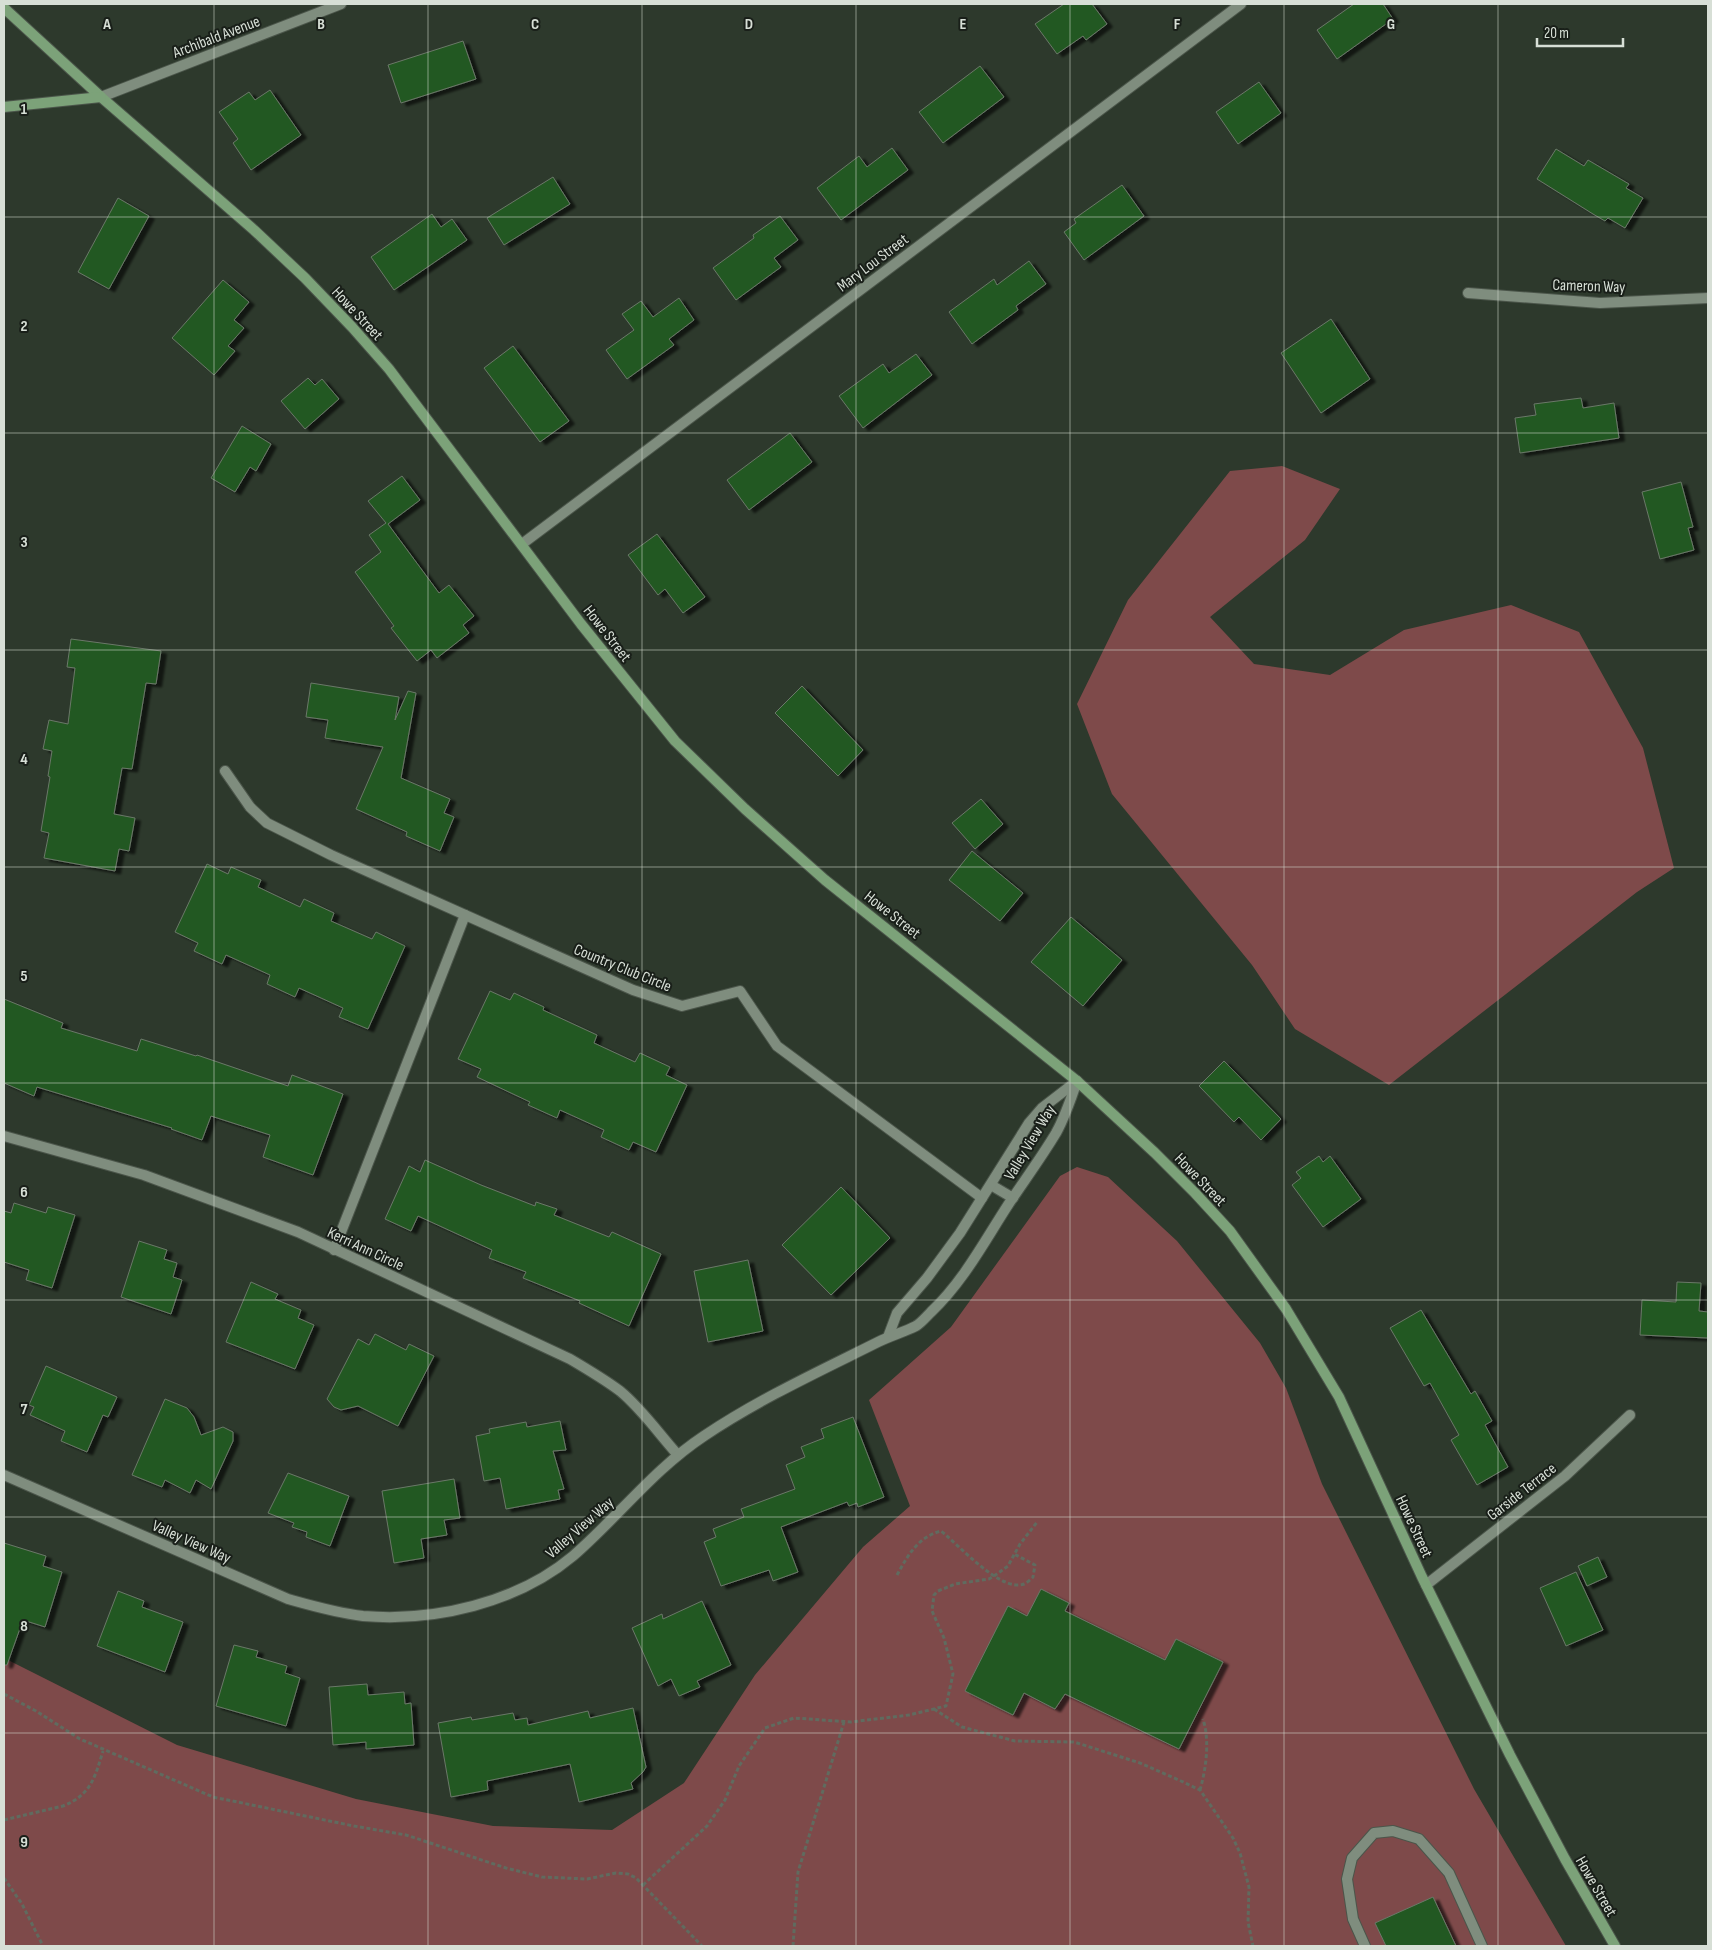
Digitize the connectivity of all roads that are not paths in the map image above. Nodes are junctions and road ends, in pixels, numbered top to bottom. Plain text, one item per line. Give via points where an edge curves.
1 (341, 4) edge
2 (1241, 4) edge
3 (4, 8) edge
4 (101, 97) junction
5 (4, 107) edge
6 (1468, 292) dead end
7 (1708, 298) edge
8 (522, 544) junction
9 (225, 771) dead end
10 (465, 915) junction
11 (1077, 1081) junction
12 (4, 1136) edge
13 (991, 1185) junction
14 (982, 1198) junction
15 (1013, 1198) junction
16 (334, 1250) junction
17 (888, 1337) junction
18 (1630, 1415) dead end
19 (678, 1455) junction
20 (4, 1475) edge
21 (1426, 1585) junction
22 (1365, 1946) edge
23 (1482, 1946) edge
24 (1615, 1946) edge

1 - 4 street, Archibald Avenue
2 - 8 street, Mary Lou Street
3 - 4 main road, Howe Street
4 - 5 main road
4 - 8 main road, Howe Street via 306,278 400,384
6 - 7 street, Cameron Way via 1600,302
8 - 11 main road, Howe Street via 581,624 675,740 745,808 825,880
9 - 10 street, Country Club Circle via 250,807 268,823
10 - 14 street, Country Club Circle via 633,990 682,1006 740,991 777,1046
10 - 16 street
11 - 13 street, Valley View Way via 1042,1108 1029,1123
11 - 15 street, Valley View Way via 1056,1132
11 - 21 main road, Howe Street via 1195,1193 1262,1273 1339,1397
12 - 16 street, Kerri Ann Circle via 144,1175 256,1215
13 - 14 street, Valley View Way
13 - 15 street
14 - 17 street, Valley View Way via 949,1248 897,1313
15 - 17 street, Valley View Way via 942,1302 917,1325
16 - 19 street, Kerri Ann Circle via 561,1355 610,1383
17 - 19 street, Valley View Way via 769,1397
18 - 21 street, Garside Terrace via 1565,1476
19 - 20 street, Valley View Way via 571,1558 536,1580 459,1610 385,1617 336,1612 288,1599
21 - 24 main road, Howe Street via 1510,1755
22 - 23 street via 1353,1919 1347,1879 1352,1858 1374,1833 1393,1831 1419,1839 1449,1873

